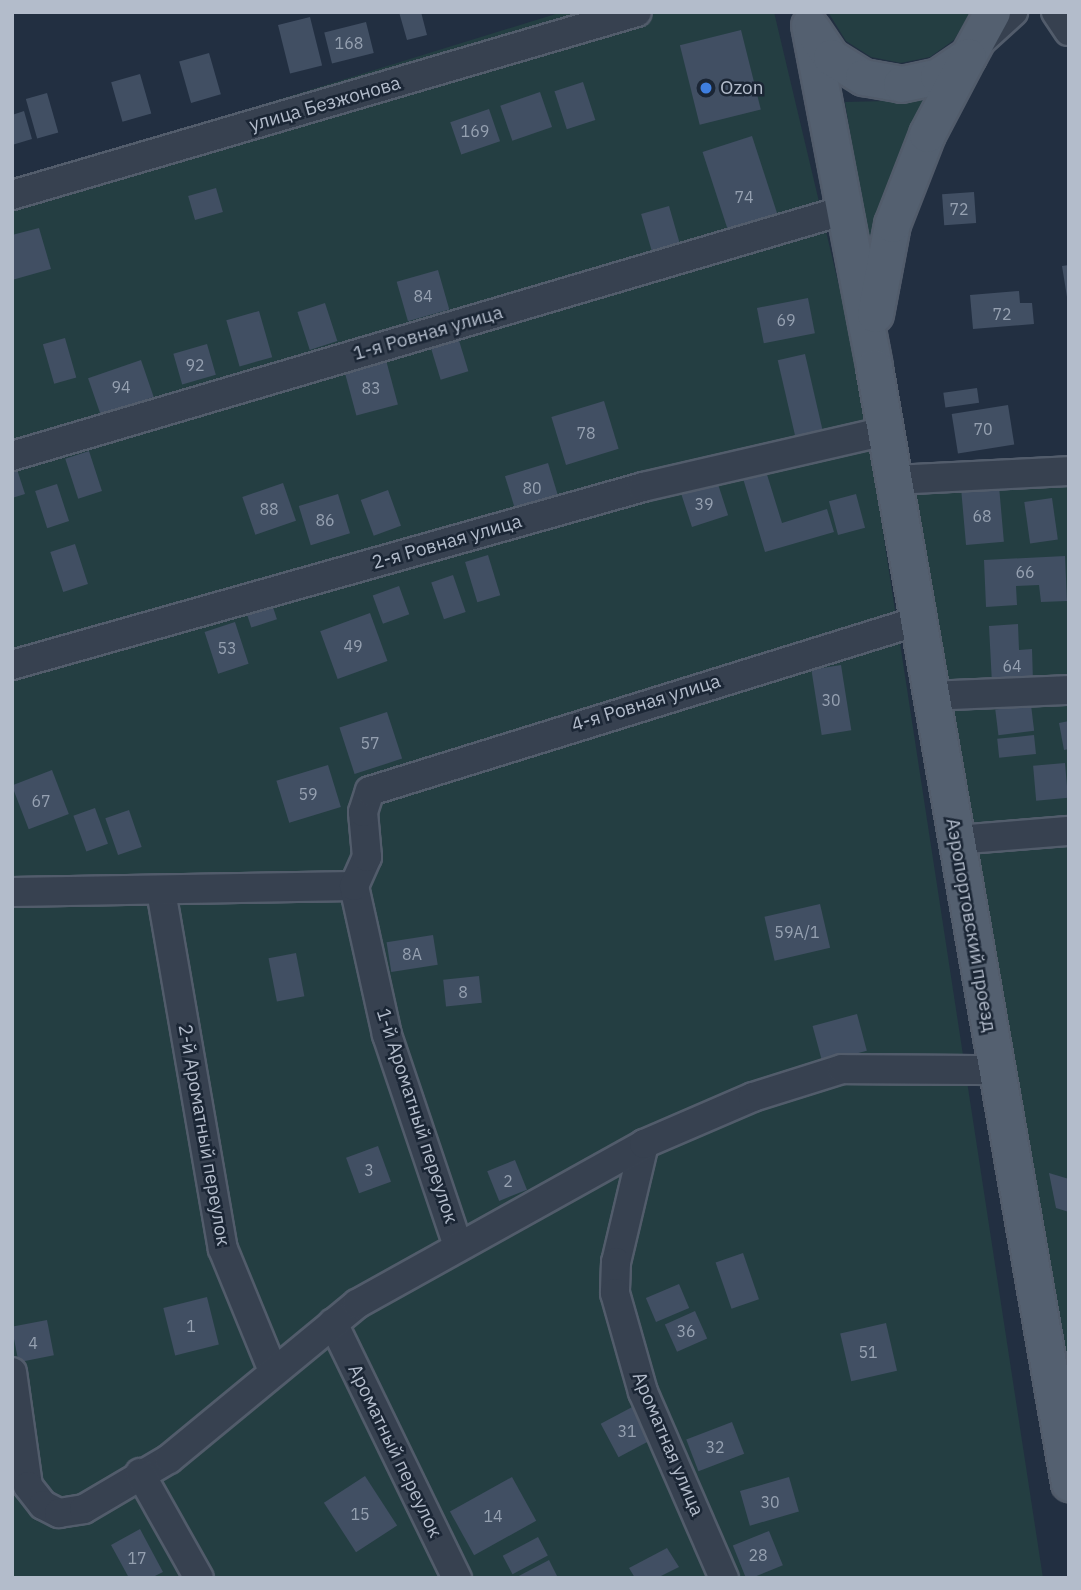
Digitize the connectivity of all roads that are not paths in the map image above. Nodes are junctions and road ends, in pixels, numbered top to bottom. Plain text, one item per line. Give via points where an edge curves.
1 (637, 12) edge
2 (992, 12) edge
3 (1013, 12) edge
4 (1056, 12) edge
5 (808, 19) edge
6 (1069, 31) edge
7 (972, 51) junction
8 (12, 195) edge
9 (845, 210) junction
10 (874, 367) junction
11 (886, 432) junction
12 (12, 456) edge
13 (1069, 471) edge
14 (893, 480) junction
15 (918, 621) junction
16 (12, 665) edge
17 (1069, 690) edge
18 (931, 696) junction
19 (1069, 831) edge
20 (956, 840) junction
21 (354, 886) junction
22 (161, 891) junction
23 (12, 892) edge
24 (997, 1070) junction
25 (644, 1144) junction
26 (458, 1246) junction
27 (333, 1323) junction
28 (273, 1371) junction
29 (12, 1372) edge
30 (140, 1473) junction
31 (1069, 1483) edge
32 (199, 1578) edge
33 (457, 1578) edge
34 (724, 1578) edge

1 - 8 street, улица Безжонова
2 - 7 main road
3 - 7 street
4 - 6 street
5 - 7 main road via 831,57 876,80 901,84 938,76
5 - 9 main road
7 - 10 main road via 927,134 892,225 880,269
9 - 10 main road
9 - 12 street, 1-я Ровная улица
10 - 11 main road, Аэропортовский проезд
11 - 14 main road, Аэропортовский проезд
11 - 16 street, 2-я Ровная улица via 643,487
13 - 14 street
14 - 15 main road, Аэропортовский проезд
15 - 18 main road, Аэропортовский проезд
15 - 21 street, 4-я Ровная улица via 375,785 364,804 367,857
17 - 18 street
18 - 20 main road, Аэропортовский проезд
19 - 20 street
20 - 24 main road, Аэропортовский проезд
21 - 22 street
21 - 26 street, 1-й Ароматный переулок via 387,1035
22 - 23 street
22 - 28 street, 2-й Ароматный переулок via 223,1249
24 - 25 street via 842,1069 753,1097
24 - 31 main road, Аэропортовский проезд
25 - 26 street
25 - 34 street, Ароматная улица via 616,1262 615,1293 643,1392
26 - 27 street
27 - 28 street
27 - 33 street, Ароматный переулок
28 - 30 street via 169,1459
29 - 30 street via 28,1486 43,1505 59,1513 72,1512
30 - 32 street

